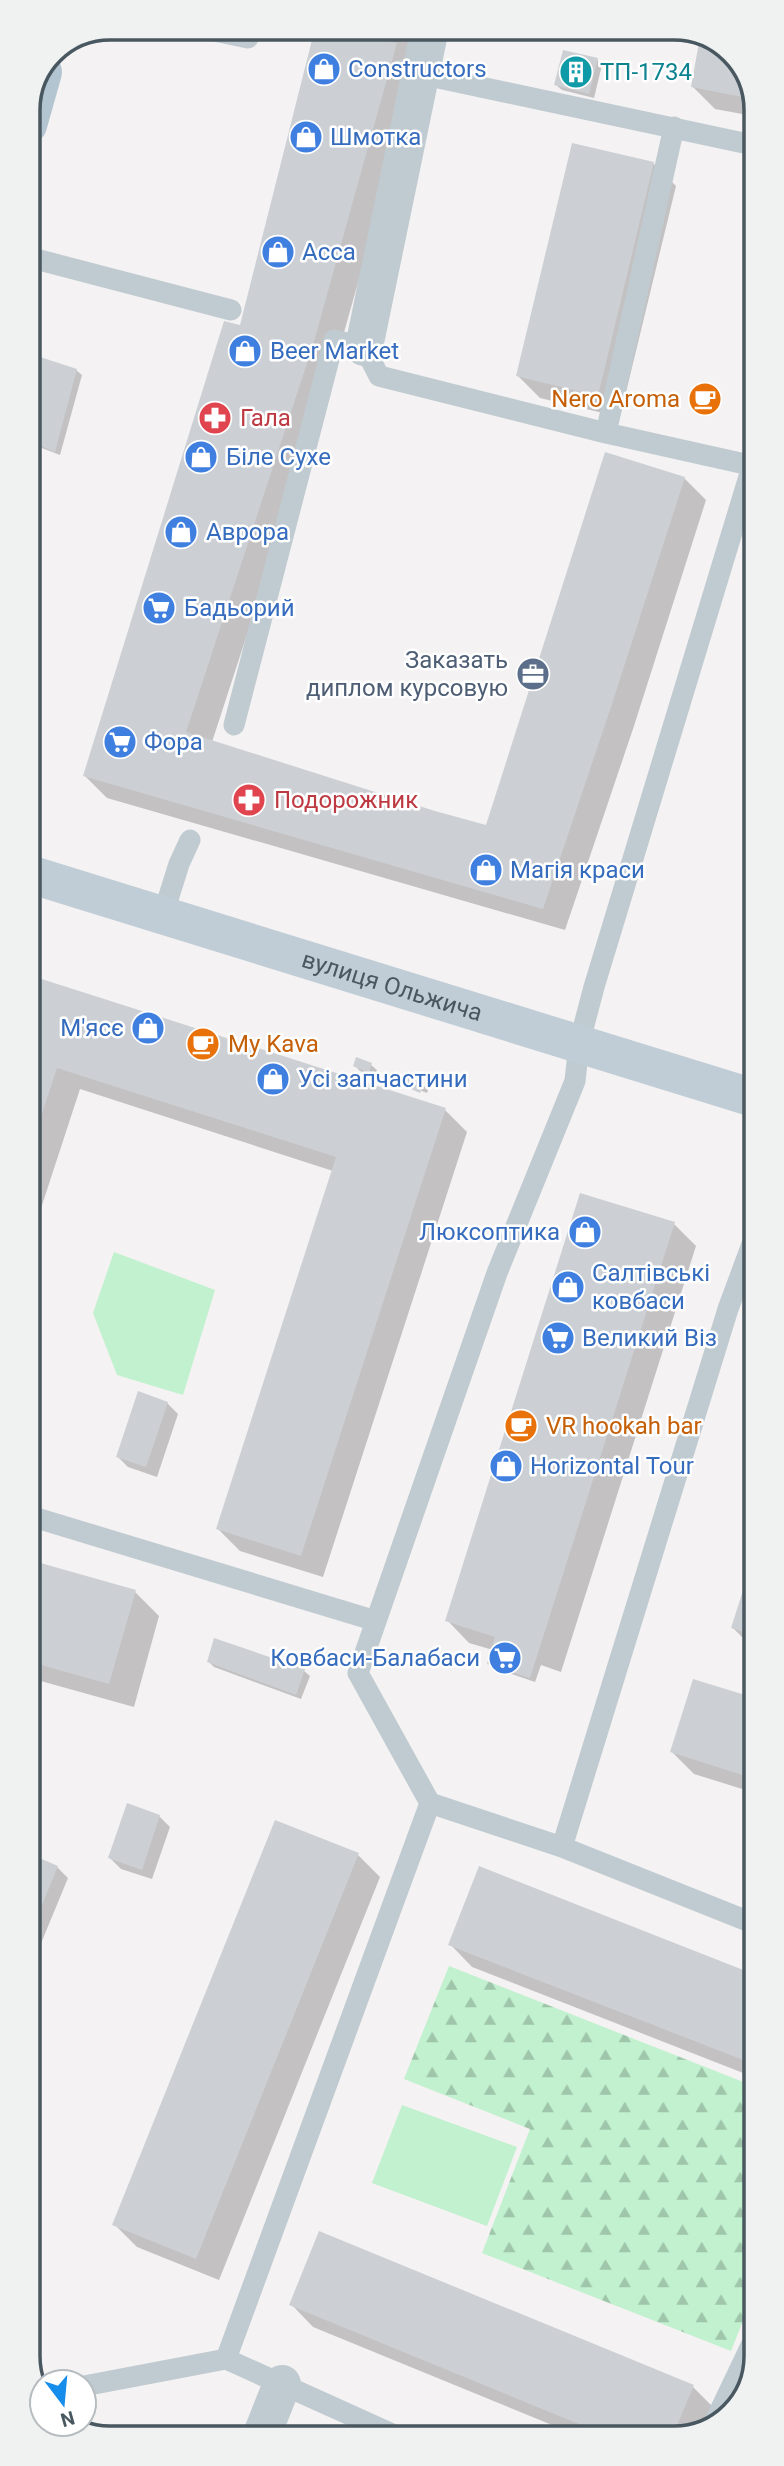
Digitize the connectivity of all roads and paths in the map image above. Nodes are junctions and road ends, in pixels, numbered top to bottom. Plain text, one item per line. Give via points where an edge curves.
1 (425, 40) edge
2 (411, 72) junction
3 (674, 127) junction
4 (744, 143) edge
5 (40, 260) edge
6 (231, 310) dead end
7 (364, 347) junction
8 (606, 433) junction
9 (744, 462) edge
10 (744, 494) edge
11 (234, 725) dead end
12 (190, 840) dead end
13 (40, 877) edge
14 (163, 915) junction
15 (579, 1044) junction
16 (744, 1095) edge
17 (744, 1265) edge
18 (40, 1519) edge
19 (376, 1621) junction
20 (430, 1803) junction
21 (562, 1847) junction
22 (744, 1920) edge
23 (226, 2359) junction
24 (743, 2361) edge
25 (98, 2383) edge
26 (282, 2385) junction
27 (722, 2405) edge
28 (265, 2426) edge
29 (374, 2426) edge

1 - 2 street
2 - 3 lane
2 - 7 street
3 - 4 lane
3 - 8 lane
5 - 6 lane
7 - 8 lane via 379,376
7 - 11 lane via 334,340
8 - 9 lane
10 - 15 lane
12 - 14 lane
13 - 14 main road, вулиця Ольжича
14 - 15 main road, вулиця Ольжича
15 - 16 main road, вулиця Ольжича
15 - 19 lane via 575,1081 497,1273
17 - 21 lane
18 - 19 lane
19 - 20 lane via 358,1673
20 - 21 lane
20 - 23 lane
21 - 22 lane
23 - 25 lane
23 - 26 lane
24 - 27 lane
26 - 28 street
26 - 29 lane

